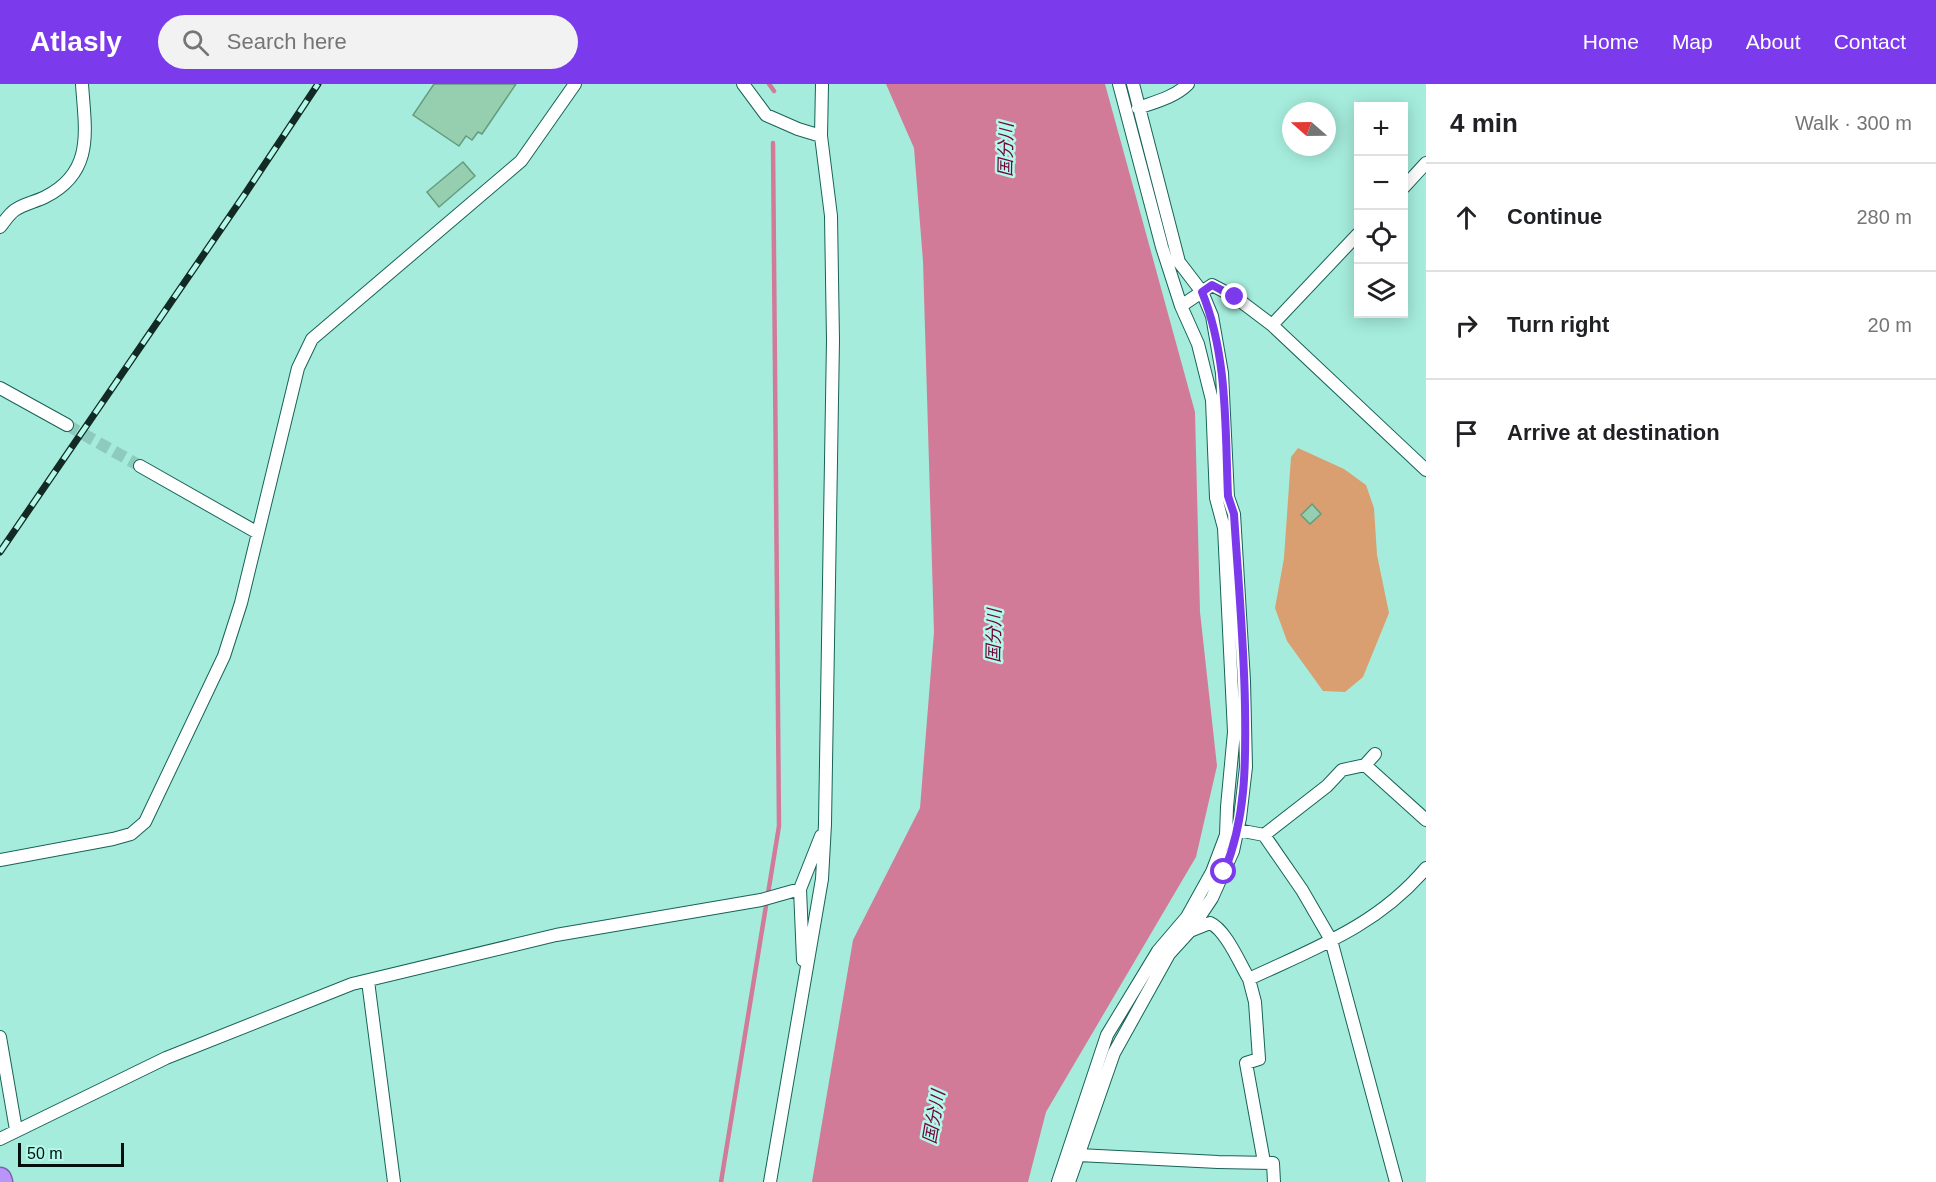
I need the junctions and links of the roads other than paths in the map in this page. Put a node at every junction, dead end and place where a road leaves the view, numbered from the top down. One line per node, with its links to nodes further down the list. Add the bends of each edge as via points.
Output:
1 (82, 84): 12 (street, via 85,144 76,169 65,184 14,210)
2 (575, 84): 21 (street, via 521,161 312,339 298,368)
3 (743, 84): 9 (street, via 766,115)
4 (822, 84): 9 (street)
5 (1119, 84): 15 (street)
6 (1133, 84): 8 (street)
7 (1188, 84): 8 (street, via 1160,101)
8 (1138, 108): 14 (street, via 1179,262)
9 (821, 136): 25 (street, via 831,216 833,340)
10 (1426, 163): 11 (street)
11 (1408, 183)
12 (0, 227)
13 (1354, 239): 16 (street)
14 (1202, 292): 15 (street); 16 (street, via 1212,285 1235,297); 26 (street, via 1212,316 1222,373 1228,496 1234,514 1246,767)
15 (1181, 306): 41 (street, via 1198,344 1212,400 1216,498 1224,528 1234,732 1226,835 1212,872 1187,917 1158,951 1107,1035)
16 (1272, 326): 20 (street)
17 (0, 388): 18 (street)
18 (67, 425)
19 (140, 466): 21 (street)
20 (1426, 470)
21 (258, 533): 28 (street, via 224,656 145,822 131,834 112,839)
22 (1375, 754): 23 (street)
23 (1365, 765): 24 (street); 27 (street, via 1342,770 1296,813)
24 (1426, 820)
25 (825, 824): 30 (street); 35 (street, via 822,879)
26 (1238, 830): 27 (street); 31 (street, via 1216,890)
27 (1264, 836): 32 (street)
28 (0, 860)
29 (1426, 868): 32 (street, via 1392,904 1354,930)
30 (800, 889): 34 (street, via 761,900 556,935); 35 (street)
31 (1190, 931): 33 (street, via 1210,923 1216,926); 39 (street, via 1169,954 1118,1045)
32 (1331, 940): 33 (street); 45 (street)
33 (1249, 979): 40 (street, via 1255,1002 1259,1059 1246,1063)
34 (368, 981): 37 (street, via 166,1058); 42 (street)
35 (804, 984): 43 (street)
36 (0, 1037): 37 (street)
37 (16, 1130): 38 (street)
38 (0, 1139)
39 (1078, 1155): 40 (street); 41 (street)
40 (1264, 1162): 44 (street, via 1273,1163)
41 (1064, 1179)
42 (394, 1182)
43 (771, 1182)
44 (1274, 1182)
45 (1396, 1182)

